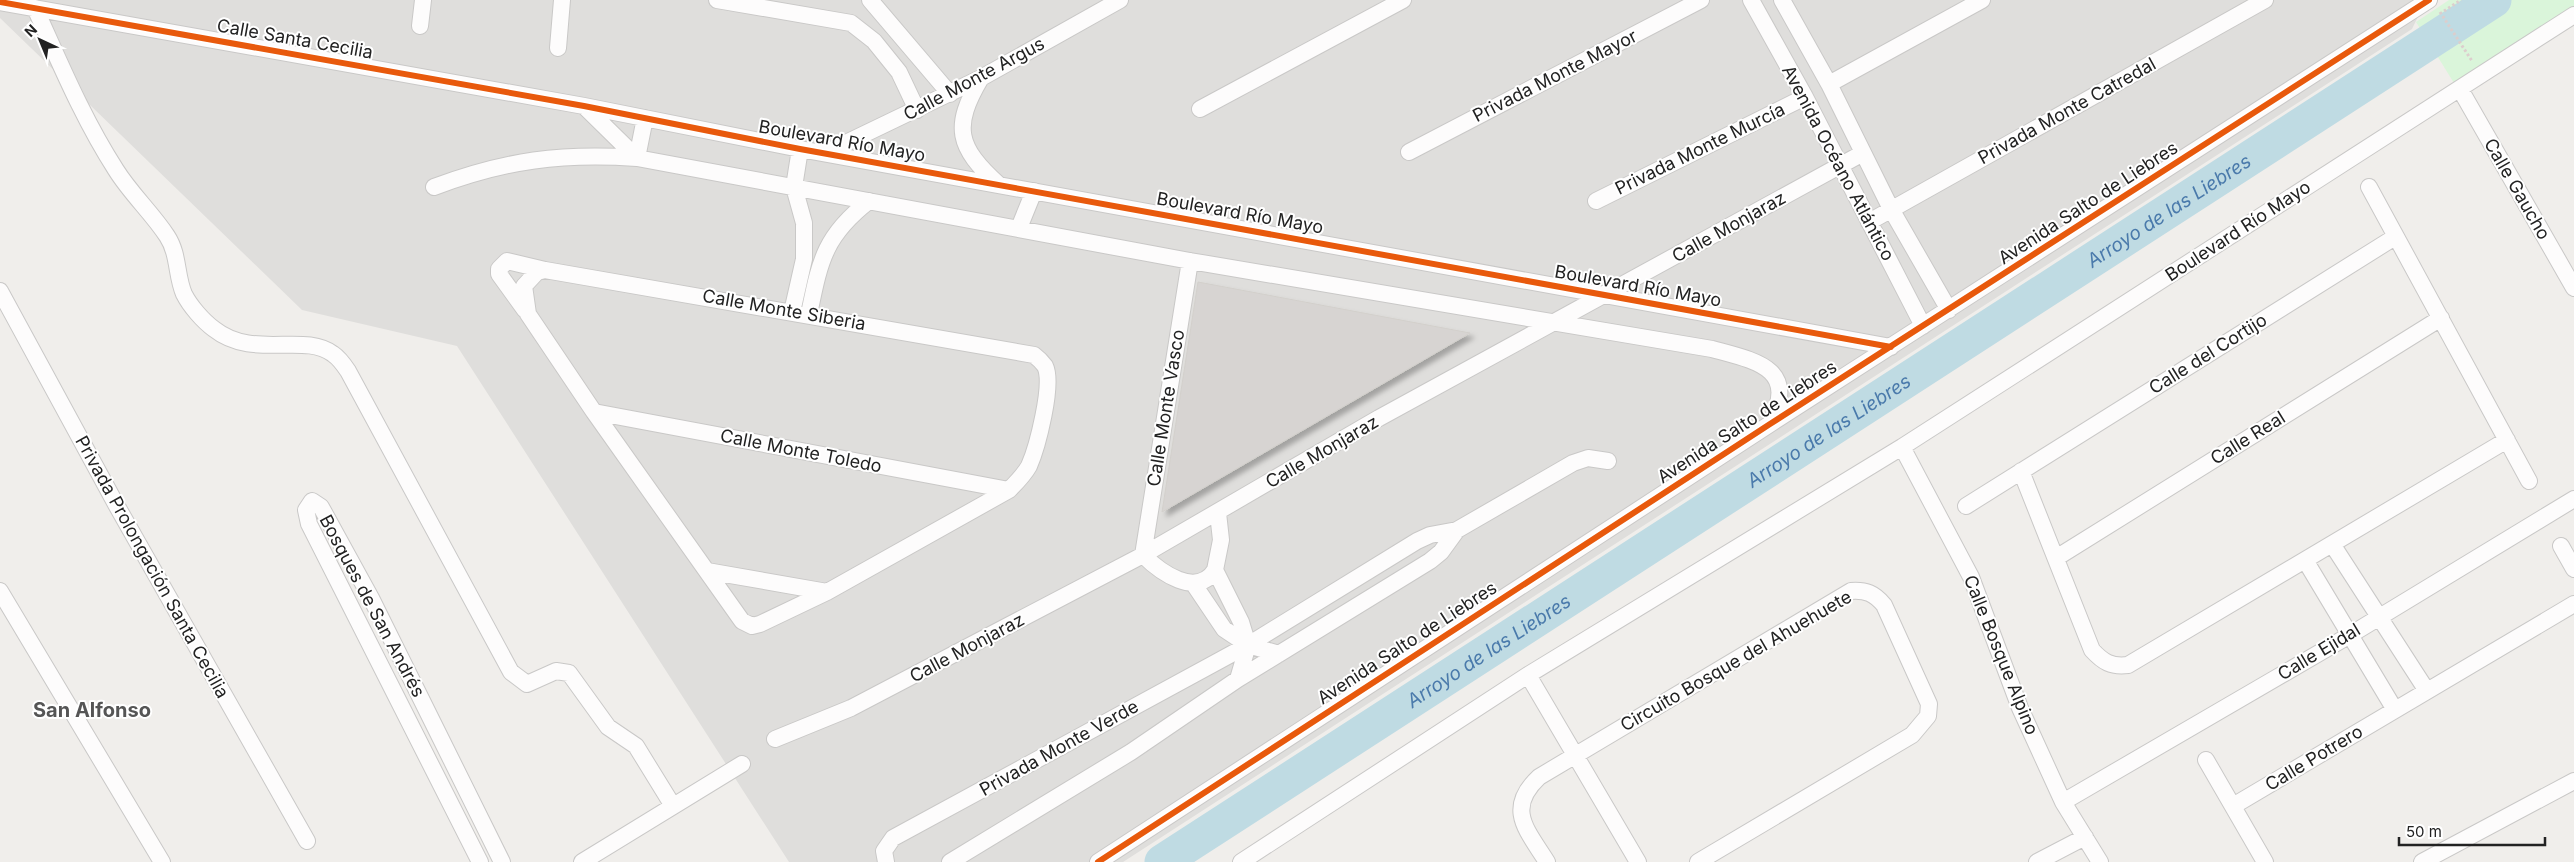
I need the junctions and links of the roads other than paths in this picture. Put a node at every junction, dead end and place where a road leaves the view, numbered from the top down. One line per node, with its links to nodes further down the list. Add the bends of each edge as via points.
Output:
1 (423, 0): 18 (street)
2 (562, 0): 20 (street)
3 (717, 0): 19 (street, via 851,22)
4 (870, 0): 17 (street)
5 (1120, 0): 21 (street, Calle Monte Argus)
6 (1403, 0): 27 (street)
7 (1702, 0): 31 (street, Privada Monte Mayor)
8 (1751, 0): 25 (street, Avenida Océano Atlántico)
9 (1782, 0): 22 (street, Avenida Océano Atlántico)
10 (1982, 0): 22 (street)
11 (2265, 0): 43 (street, Privada Monte Catredal)
12 (2429, 0): 14 (street)
13 (0, 2): 15 (street, Calle Santa Cecilia)
14 (2412, 5): 52 (street, Avenida Salto de Liebres)
15 (34, 8): 26 (street, Calle Santa Cecilia); 100 (street, via 88,124 117,172 168,238 179,266 184,294 195,309 213,328 232,341 254,345 309,345 332,353 348,371 511,672 527,684 556,671 569,673 608,727 636,746)
16 (2574, 15): 23 (street, Boulevard Río Mayo)
17 (890, 24): 19 (street); 24 (street)
18 (420, 26)
19 (874, 41): 28 (street, via 899,72)
20 (558, 48)
21 (982, 78): 24 (street, Calle Monte Argus); 36 (street, via 963,113 962,132 969,152 980,168)
22 (1829, 84): 33 (street, Avenida Océano Atlántico)
23 (2460, 89): 49 (street, Calle Gaucho); 63 (street, Boulevard Río Mayo)
24 (950, 94): 28 (street, Calle Monte Argus)
25 (1805, 98): 35 (street, Avenida Océano Atlántico); 42 (street, Privada Monte Murcía)
26 (584, 106): 29 (street, Boulevard Río Mayo); 34 (street)
27 (1200, 109)
28 (918, 110): 32 (street, Calle Monte Argus)
29 (645, 118): 30 (street, Boulevard Río Mayo); 34 (street)
30 (800, 149): 32 (street, Boulevard Río Mayo); 38 (street)
31 (1410, 152)
32 (825, 153): 36 (street, Boulevard Río Mayo)
33 (1863, 153): 35 (street, Calle Monjaraz); 43 (street, Avenida Océano Atlántico)
34 (637, 158): 37 (street, via 596,155 521,161 473,172); 38 (street)
35 (1840, 166): 44 (street, Avenida Océano Atlántico); 51 (street, Calle Monjaraz)
36 (999, 185): 40 (street, Boulevard Río Mayo)
37 (434, 187)
38 (794, 187): 41 (street); 53 (street, via 804,222 805,241)
39 (2369, 187): 46 (street)
40 (1034, 191): 45 (street); 51 (street, Boulevard Río Mayo)
41 (869, 201): 45 (street); 55 (street, via 854,212 829,242 820,260)
42 (1596, 201)
43 (1892, 209): 44 (street, Privada Monte Catredal); 52 (street, Avenida Océano Atlántico)
44 (1870, 222): 58 (street, Avenida Océano Atlántico)
45 (1019, 228): 47 (street)
46 (2395, 237): 56 (street); 65 (street, Calle del Cortijo)
47 (1190, 261): 57 (street); 74 (street, Calle Monte Vasco)
48 (545, 270): 53 (street, Calle Monte Siberia); 54 (street, Calle Monte Siberia, via 537,272 524,286); 54 (street, via 507,261 499,269 499,274)
49 (2574, 288)
50 (0, 291): 103 (street, Privada Prolongación Santa Cecilia, via 118,508)
51 (1606, 295): 57 (street, Calle Monjaraz); 59 (street, Boulevard Río Mayo)
52 (1949, 310): 58 (street, Avenida Salto de Liebres)
53 (792, 312): 55 (street, Calle Monte Siberia)
54 (528, 314): 60 (street, Calle Monte Siberia)
55 (809, 314): 67 (street, Calle Monte Siberia, via 1034,355 1045,367 1047,394 1034,453 1024,474)
56 (2441, 318): 62 (street); 75 (street, Calle Real)
57 (1551, 323): 61 (street, via 1712,349 1759,363 1778,382 1781,394); 70 (street, Calle Monjaraz, via 1379,418)
58 (1923, 326): 59 (street, Avenida Salto de Liebres)
59 (1890, 347): 61 (street, Avenida Salto de Liebres)
60 (594, 412): 67 (street, Calle Monte Toledo); 79 (street, Calle Monte Siberia)
61 (1770, 424): 110 (street, Avenida Salto de Liebres)
62 (2507, 440): 66 (street); 72 (street)
63 (1902, 447): 90 (street); 99 (street, Calle Bosque Alpino, via 1971,577 2020,708)
64 (1608, 461): 71 (street, Privada Monte Verde, via 1588,458 1572,463)
65 (2021, 472): 69 (street, Calle del Cortijo); 75 (street)
66 (2529, 481)
67 (1009, 490): 84 (street, Calle Monte Siberia)
68 (2574, 499): 86 (street, Calle Ejidal)
69 (1966, 506)
70 (1218, 513): 74 (street, Calle Monjaraz); 78 (street, via 1221,540)
71 (1457, 530): 88 (street, Privada Monte Verde, via 1417,541); 89 (street, Privada Monte Verde, via 1430,561)
72 (2332, 544): 76 (street); 86 (street)
73 (2561, 546): 77 (street)
74 (1143, 555): 81 (street, via 1170,576); 94 (street, Calle Monjaraz, via 851,708)
75 (2056, 558): 76 (street, via 2092,650 2104,663 2117,666 2128,665)
76 (2305, 560): 87 (street)
77 (2574, 569)
78 (1215, 570): 81 (street, via 1206,580); 88 (street, via 1241,622)
79 (707, 571): 84 (street); 84 (street, Calle Monte Siberia, via 742,621 752,626)
80 (358, 575): 82 (street); 82 (street, Bosques de San Andrés, via 321,507 312,501 306,514); 106 (street, Bosques de San Andrés)
81 (1193, 583): 88 (street, via 1224,629)
82 (339, 584): 105 (street, Bosques de San Andrés)
83 (0, 591): 104 (street)
84 (827, 592)
85 (2574, 604): 92 (street, Calle Potrero)
86 (2379, 616): 87 (street, Calle Ejidal); 92 (street)
87 (2350, 635): 93 (street); 99 (street, Calle Ejidal)
88 (1248, 645): 89 (street); 91 (street); 108 (street, Privada Monte Verde, via 893,838 884,851)
89 (1279, 654): 91 (street, Privada Monte Verde)
90 (1528, 675): 95 (street); 111 (street)
91 (1238, 679): 109 (street, Privada Monte Verde, via 1131,752)
92 (2427, 691): 93 (street, Calle Potrero)
93 (2395, 710): 101 (street, Calle Potrero)
94 (775, 739)
95 (1575, 756): 112 (street, Circuito Bosque del Ahuehuete, via 1539,777 1522,799 1520,811 1524,824); 113 (street); 114 (street, Circuito Bosque del Ahuehuete, via 1851,591 1875,594 1884,605 1929,704 1928,716 1912,735)
96 (2206, 760): 101 (street)
97 (742, 764): 100 (street)
98 (2574, 781): 118 (street)
99 (2063, 802): 102 (street, Calle Bosque Alpino)
100 (673, 806): 107 (street)
101 (2233, 806): 117 (street)
102 (2085, 837): 115 (street); 116 (street, Calle Bosque Alpino)
103 (307, 841)
104 (162, 862)
105 (480, 862)
106 (502, 862)
107 (582, 862)
108 (886, 862)
109 (950, 862)
110 (1098, 862)
111 (1241, 862)
112 (1547, 862)
113 (1638, 862)
114 (1698, 862)
115 (2037, 862)
116 (2100, 862)
117 (2266, 862)
118 (2422, 862)

